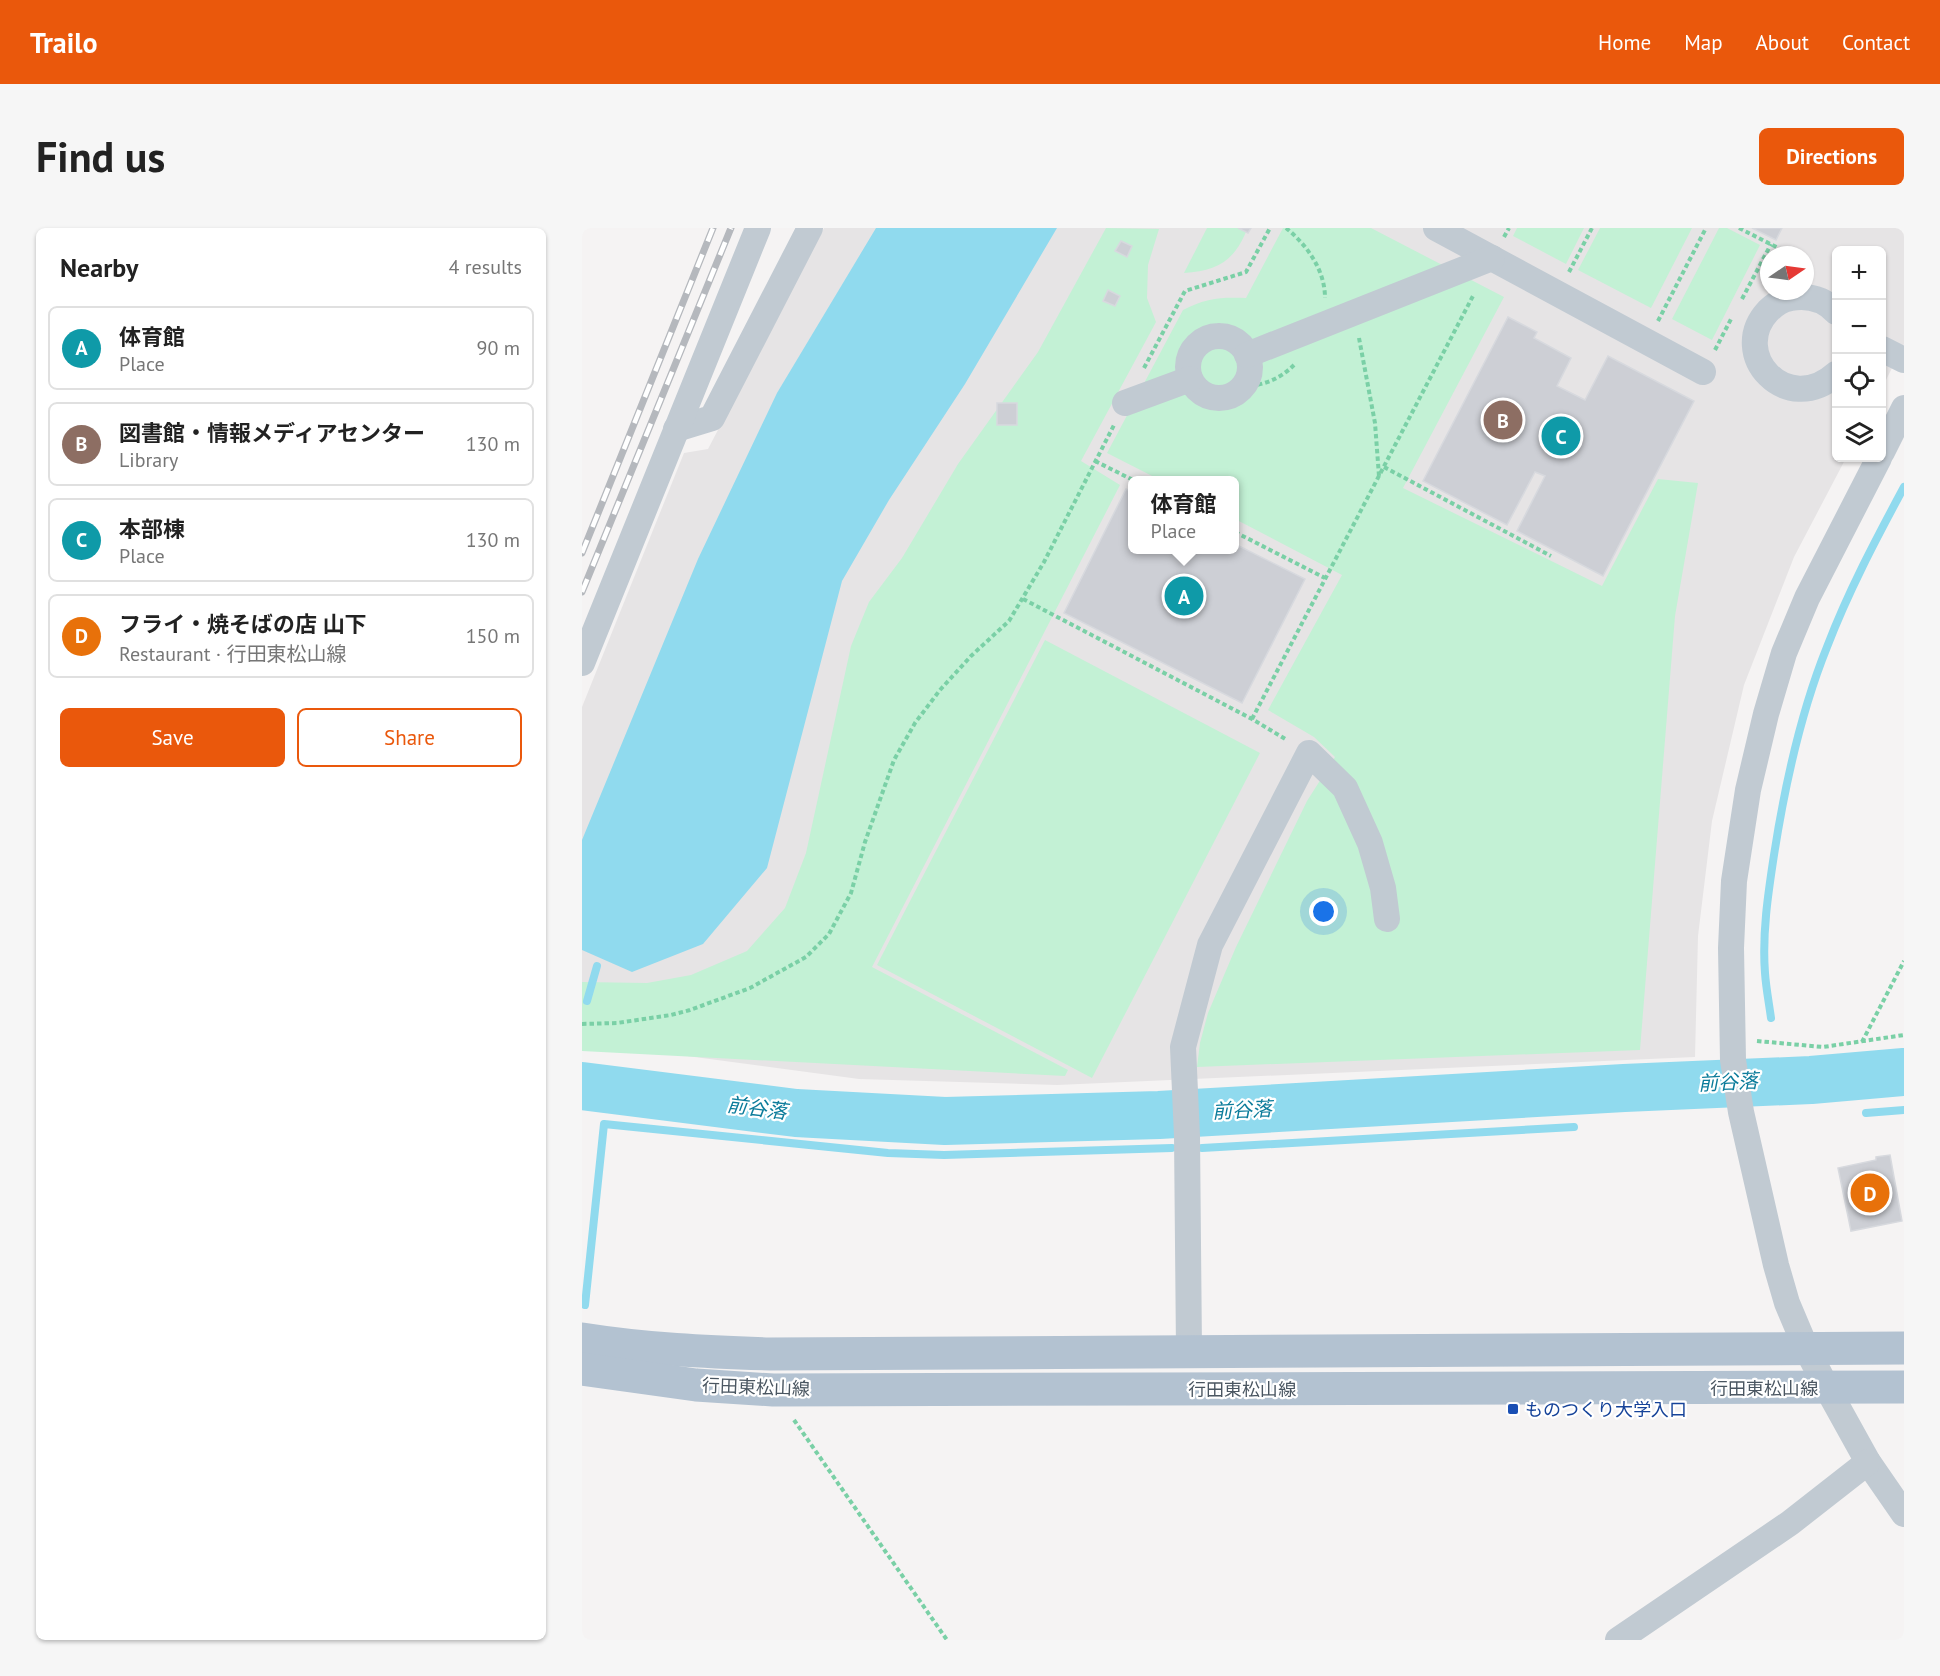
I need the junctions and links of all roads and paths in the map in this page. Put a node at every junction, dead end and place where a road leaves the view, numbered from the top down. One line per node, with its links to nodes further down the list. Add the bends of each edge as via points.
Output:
1 (758, 228): 23 (street)
2 (810, 228): 23 (street, via 712,418)
3 (1270, 228): 21 (path, via 1246,272 1185,291)
4 (1436, 228): 10 (street)
5 (1509, 228): 10 (path)
6 (1592, 228): 11 (path)
7 (1706, 228): 14 (path)
8 (1739, 228): 9 (path)
9 (1774, 246)
10 (1492, 258): 11 (street); 13 (street); 27 (path)
11 (1558, 294): 14 (street)
12 (1832, 308): 20 (street, via 1816,298 1786,299 1763,317 1755,346 1767,374 1779,384 1809,389)
13 (1350, 315): 16 (street); 28 (path, via 1371,395)
14 (1647, 342): 18 (street)
15 (1886, 351): 17 (street)
16 (1248, 355): 19 (street, via 1247,381 1234,395 1213,398); 19 (street, via 1230,338 1210,338 1200,343 1189,359)
17 (1904, 360)
18 (1703, 372)
19 (1190, 380): 21 (street)
20 (1832, 383)
21 (1125, 403): 25 (path)
22 (1894, 415): 24 (street)
23 (676, 429): 34 (street)
24 (1886, 438)
25 (1095, 461): 29 (path); 33 (path)
26 (1877, 462): 42 (street, via 1807,598 1784,654 1766,714 1748,790 1734,881)
27 (1384, 467): 28 (path); 31 (path)
28 (1379, 477): 32 (path)
29 (1128, 478)
30 (1239, 534): 32 (path)
31 (1551, 556)
32 (1325, 579): 35 (path)
33 (1023, 599): 35 (path); 39 (path, via 1009,621 971,656 915,723 894,760 851,893 830,934 806,957 750,988 690,1010 617,1023)
34 (582, 663)
35 (1252, 719): 36 (path)
36 (1309, 753): 37 (street, via 1345,788 1370,843); 46 (street, via 1210,945 1183,1047)
37 (1387, 919)
38 (1904, 961): 41 (path)
39 (582, 1024)
40 (1904, 1035): 41 (path)
41 (1862, 1042): 42 (path)
42 (1733, 1049): 44 (street, via 1741,1112 1776,1265)
43 (582, 1339): 46 (main road, 行田東松山線, via 698,1352 770,1354)
44 (1806, 1348): 45 (main road, 行田東松山線); 46 (main road, 行田東松山線); 48 (street)
45 (1904, 1348)
46 (1190, 1351)
47 (582, 1369): 50 (main road, 行田東松山線)
48 (1827, 1388): 49 (main road, 行田東松山線); 50 (main road, 行田東松山線); 51 (street)
49 (1904, 1388)
50 (773, 1390): 53 (path)
51 (1869, 1462): 52 (street); 54 (street, via 1790,1523)
52 (1904, 1514)
53 (947, 1640)
54 (1618, 1640)

